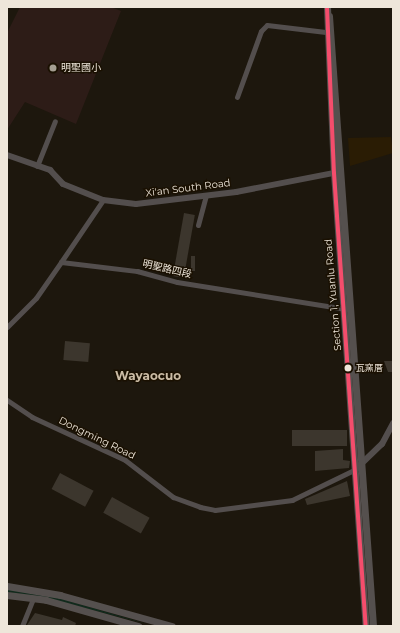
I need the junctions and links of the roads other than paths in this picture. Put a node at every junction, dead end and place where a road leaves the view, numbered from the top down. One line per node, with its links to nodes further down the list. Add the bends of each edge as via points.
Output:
1 (327, 8): 2 (main road, Section 1, Yuanlu Road); 12 (main road, Section 1, Yuanlu Road, via 332,27)
2 (326, 32): 3 (street, via 267,25 261,31); 7 (main road, Section 1, Yuanlu Road)
3 (238, 97)
4 (55, 121): 6 (street)
5 (7, 155): 6 (street, Xi'an South Road)
6 (37, 166): 9 (street, Xi'an South Road, via 50,170 63,184)
7 (334, 173): 8 (street, Xi'an South Road); 12 (main road, Section 1, Yuanlu Road)
8 (206, 195): 9 (street, Xi'an South Road, via 152,204); 10 (street)
9 (102, 200): 11 (street)
10 (198, 225)
11 (61, 262): 12 (street, 明聖路四段, via 137,271 177,282); 13 (street, via 36,298)
12 (348, 309): 16 (main road, Section 1, Yuanlu Road); 17 (main road, Section 1, Yuanlu Road)
13 (7, 328)
14 (7, 400): 17 (street, Dongming Road, via 32,417 126,460 173,497 215,510 292,500)
15 (393, 423): 16 (street, via 382,444)
16 (363, 462): 17 (street); 26 (main road, Section 1, Yuanlu Road)
17 (357, 469): 25 (main road, Section 1, Yuanlu Road)
18 (7, 586): 21 (main road, via 60,595)
19 (7, 595): 20 (main road)
20 (33, 598): 22 (street); 23 (main road)
21 (162, 625): 24 (main road)
22 (22, 626)
23 (138, 626)
24 (172, 626)
25 (366, 626)
26 (373, 626)

